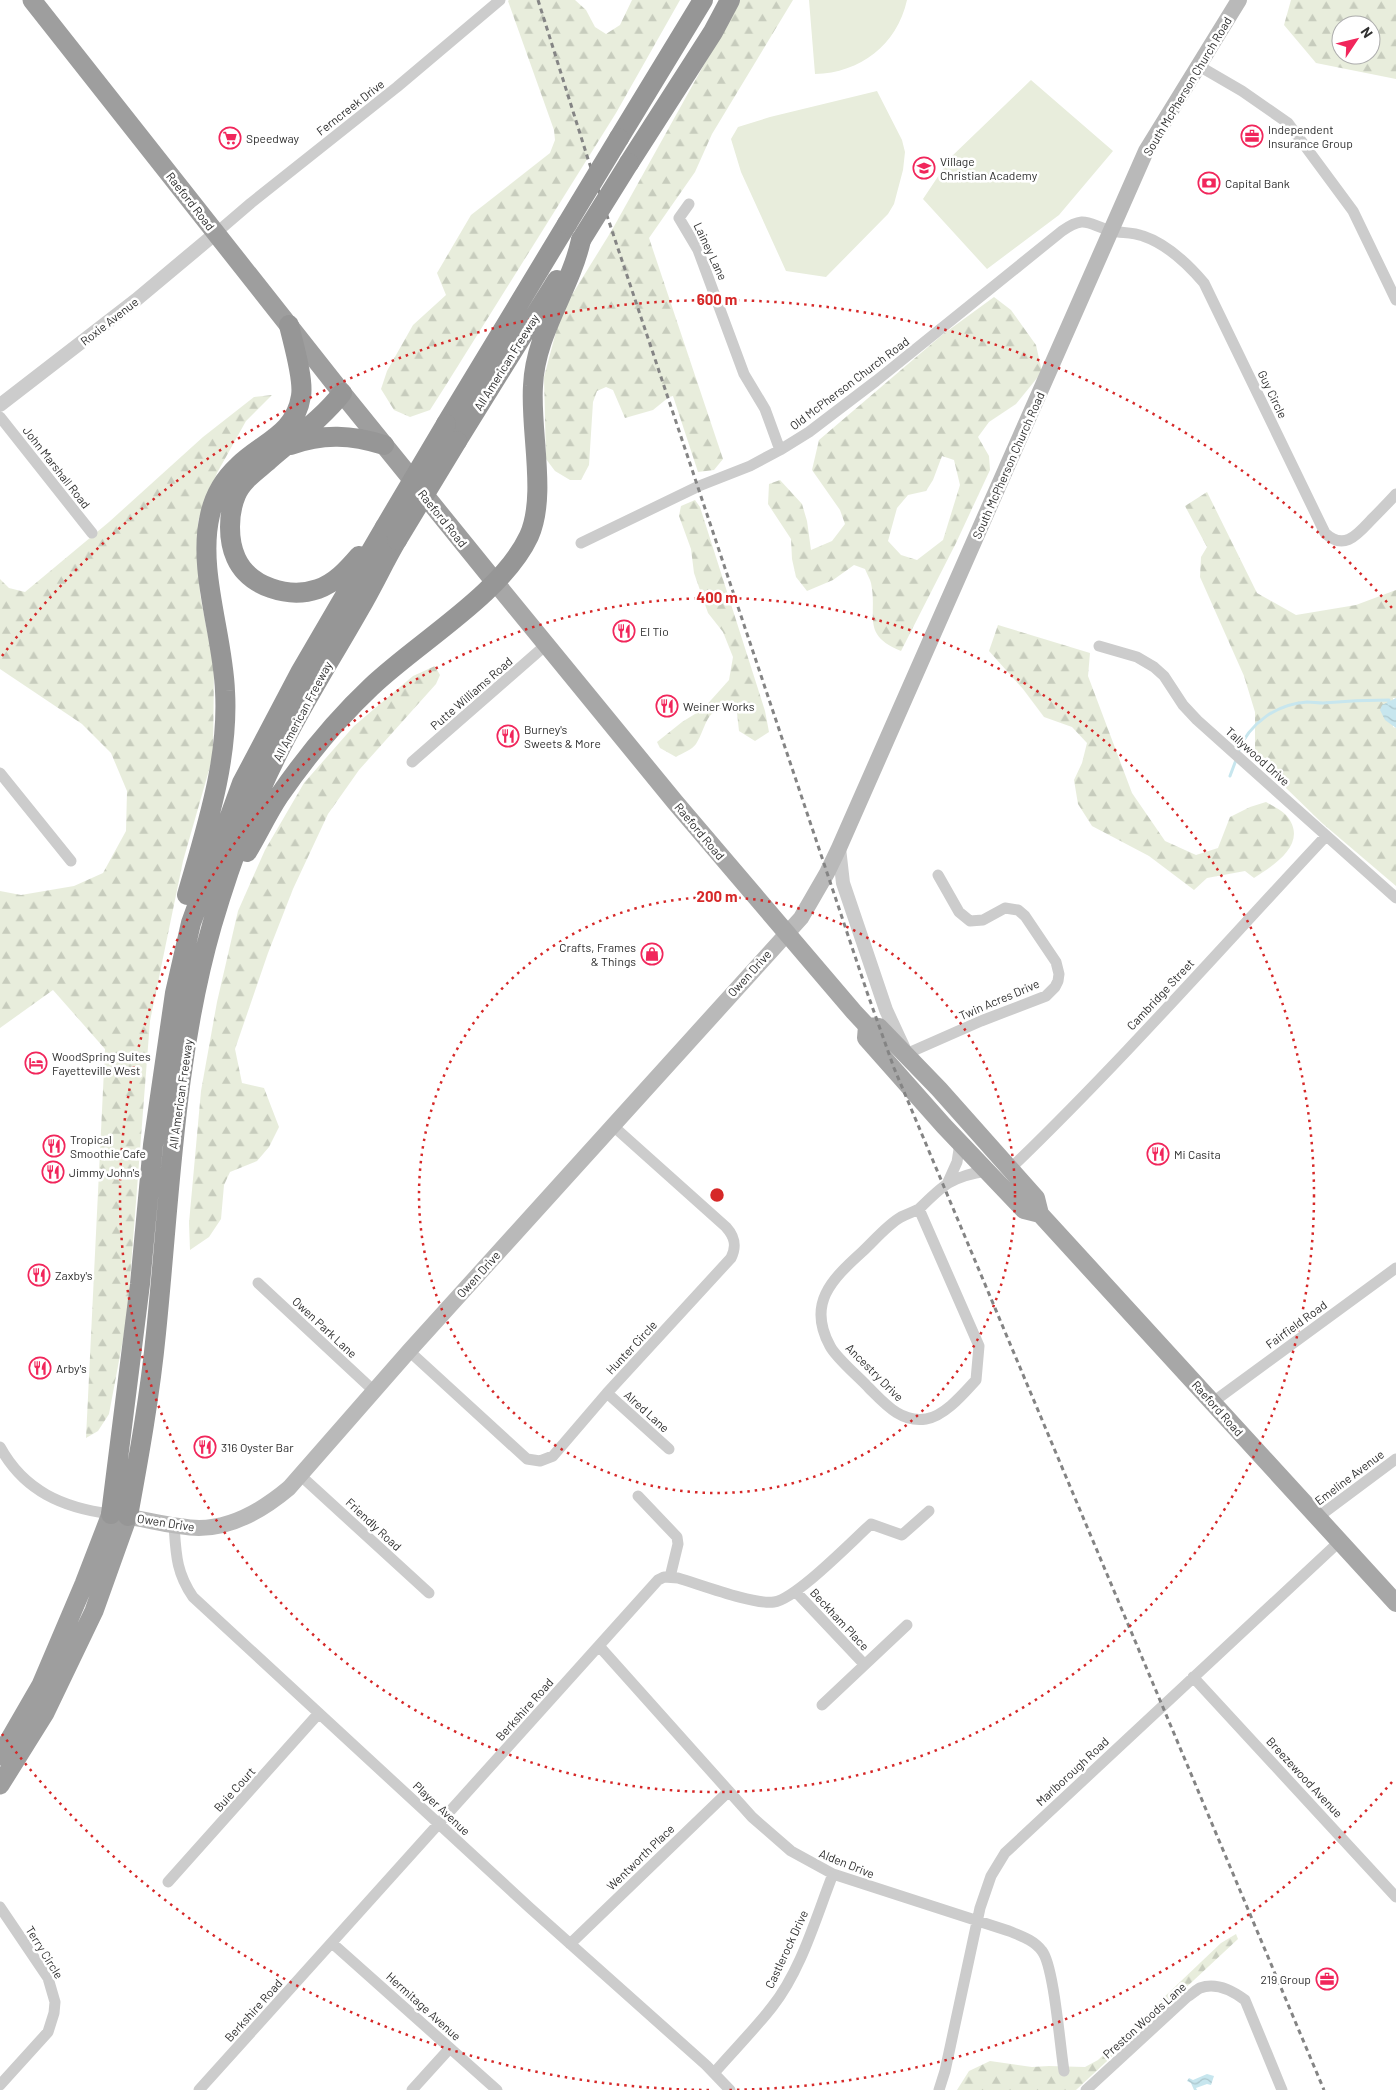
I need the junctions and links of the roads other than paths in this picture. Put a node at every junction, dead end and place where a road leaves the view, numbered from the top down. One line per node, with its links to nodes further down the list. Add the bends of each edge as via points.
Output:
1 (32, 0): 9 (highway, Raeford Road)
2 (500, 0): 9 (street, Ferncreek Drive)
3 (703, 0): 21 (highway, All American Freeway, bridge, via 446,424)
4 (730, 0): 10 (highway, All American Freeway, bridge)
5 (1239, 0): 6 (main road, South McPherson Church Road)
6 (1199, 66): 8 (main road, South McPherson Church Road, via 1146,151); 11 (street, via 1288,123 1353,211)
7 (689, 204): 18 (street, Lainey Lane, via 679,218 698,250 744,374 765,409)
8 (1111, 230): 18 (street, Old McPherson Church Road, via 1085,222 1072,224 876,382); 19 (street, Guy Circle, via 1142,235 1164,247 1187,263 1204,282 1325,534 1336,541 1350,540); 29 (main road, South McPherson Church Road)
9 (216, 234): 12 (highway, Raeford Road); 14 (street, Roxie Avenue)
10 (577, 250): 21 (highway, All American Freeway, bridge, via 457,441); 23 (highway, via 535,363 532,387 537,501 534,518 518,555)
11 (1396, 300)
12 (289, 325): 13 (highway, Raeford Road); 16 (highway, via 302,382 301,396)
13 (342, 393): 16 (highway, via 323,401); 17 (highway, Raeford Road)
14 (0, 405)
15 (0, 417): 20 (street, John Marshall Road)
16 (286, 438): 17 (highway, via 351,437); 21 (highway, via 236,493 230,512 230,528 236,559 244,570 260,584 274,590 305,592 326,586); 39 (highway, via 238,466 226,480 217,494 207,531 207,560 226,692 223,744 209,817 166,982 154,1060)
17 (384, 445): 23 (highway, Raeford Road)
18 (780, 450): 22 (street, Old McPherson Church Road)
19 (1396, 494)
20 (92, 533)
21 (391, 533): 32 (highway, All American Freeway, via 360,609 281,748 244,832); 39 (highway, All American Freeway, via 301,671 242,783 215,852 191,923 175,992)
22 (581, 542)
23 (495, 582): 24 (main road, Raeford Road); 32 (highway, via 403,658 322,738 278,798)
24 (547, 644): 26 (street, Putte Williams Road); 34 (main road, Raeford Road)
25 (1099, 646): 28 (street, Tallywood Drive, via 1136,657 1154,667 1197,720)
26 (412, 762)
27 (0, 773): 30 (street)
28 (1326, 836): 33 (street, Tallywood Drive); 40 (street, Cambridge Street, via 1158,1018)
29 (838, 848): 34 (main road, South McPherson Church Road, via 801,918); 36 (street, via 846,892 886,1010)
30 (71, 861)
31 (938, 875): 36 (street, Twin Acres Drive, via 959,912 970,921 983,920 1005,908 1018,910 1026,916 1056,962 1059,974 1055,987 1046,996)
32 (222, 895): 57 (highway, All American Freeway, via 194,1002 178,1098 156,1335 141,1445)
33 (1396, 898)
34 (785, 934): 35 (main road, Raeford Road); 37 (main road, Owen Drive)
35 (867, 1026): 36 (main road, Raeford Road, via 879,1027); 38 (main road, Raeford Road, via 866,1038)
36 (906, 1054): 40 (main road, Raeford Road)
37 (612, 1125): 47 (main road, Owen Drive); 49 (street, Hunter Circle, via 726,1227 735,1245 731,1258)
38 (960, 1143): 41 (main road, Raeford Road); 42 (street, Ancestry Drive, via 957,1162)
39 (153, 1145): 57 (highway, All American Freeway)
40 (1011, 1168): 44 (main road, Raeford Road, via 1036,1198)
41 (987, 1171): 42 (street, Ancestry Drive); 44 (main road, Raeford Road, via 1024,1210)
42 (948, 1182): 43 (street, Ancestry Drive)
43 (919, 1209): 43 (street, Ancestry Drive, via 901,1217 839,1273 821,1303 820,1321 830,1347 889,1408 904,1417 918,1420 942,1412 976,1380 979,1346)
44 (1040, 1214): 50 (main road, Raeford Road)
45 (1396, 1268): 50 (street, Fairfield Road)
46 (258, 1283): 48 (street, Owen Park Lane)
47 (409, 1350): 48 (main road, Owen Drive); 49 (street, Hunter Circle, via 527,1459 533,1461 553,1456)
48 (374, 1391): 54 (main road, Owen Drive)
49 (607, 1393): 52 (street, Alred Lane)
50 (1213, 1402): 58 (main road, Raeford Road)
51 (0, 1447): 57 (street, via 25,1479 49,1497 78,1510)
52 (669, 1449)
53 (1396, 1459): 58 (street, Emeline Avenue)
54 (300, 1475): 59 (main road, Owen Drive, via 275,1500 244,1518 200,1528); 63 (street, Friendly Road)
55 (638, 1496): 61 (street, via 678,1537)
56 (929, 1511): 62 (street, via 902,1535 871,1524)
57 (119, 1515): 59 (main road, Owen Drive); 71 (highway, via 84,1584 40,1685); 72 (highway, Owen Drive, via 94,1611 45,1713)
58 (1318, 1517): 60 (main road, Raeford Road)
59 (174, 1525): 70 (street, Player Avenue, via 177,1566 193,1597)
60 (1340, 1541): 64 (main road, Raeford Road); 68 (street, Marlborough Road)
61 (670, 1577): 62 (street, via 761,1602 781,1600); 66 (street, Berkshire Road, via 653,1584)
62 (796, 1592): 67 (street, Beckham Place)
63 (429, 1593)
64 (1396, 1603)
65 (907, 1624): 67 (street)
66 (599, 1646): 73 (street, Alden Drive); 74 (street, Berkshire Road)
67 (864, 1664): 69 (street)
68 (1193, 1677): 77 (street, Breezewood Avenue); 79 (street, Marlborough Road, via 1005,1853 991,1876)
69 (822, 1705)
70 (319, 1713): 74 (street, Player Avenue); 76 (street, Buie Court)
71 (0, 1756)
72 (0, 1785)
73 (729, 1791): 75 (street, Alden Drive, via 791,1851); 81 (street, Wentworth Place)
74 (439, 1824): 80 (street, Berkshire Road); 81 (street, Player Avenue)
75 (832, 1874): 79 (street, Alden Drive); 84 (street, Castlerock Drive, via 809,1937 773,2006)
76 (168, 1882)
77 (1396, 1896)
78 (0, 1907): 85 (street, Terry Circle, via 48,1978 55,2002 52,2024 45,2036)
79 (977, 1922): 83 (street, Alden Drive, via 1028,1939 1043,1952 1050,1972); 90 (street, Marlborough Road)
80 (332, 1943): 82 (street, Hermitage Avenue); 86 (street, Berkshire Road)
81 (570, 1944): 84 (street, Player Avenue)
82 (450, 2048): 87 (street); 88 (street, Hermitage Avenue)
83 (1064, 2072)
84 (714, 2074): 89 (street, Player Avenue)
85 (0, 2085)
86 (200, 2090)
87 (412, 2090)
88 (497, 2090)
89 (730, 2090)
90 (939, 2090)
91 (1086, 2090): 92 (street, Preston Woods Lane, via 1187,1997 1200,1988 1216,1986 1235,1992 1245,2000)
92 (1282, 2090)

